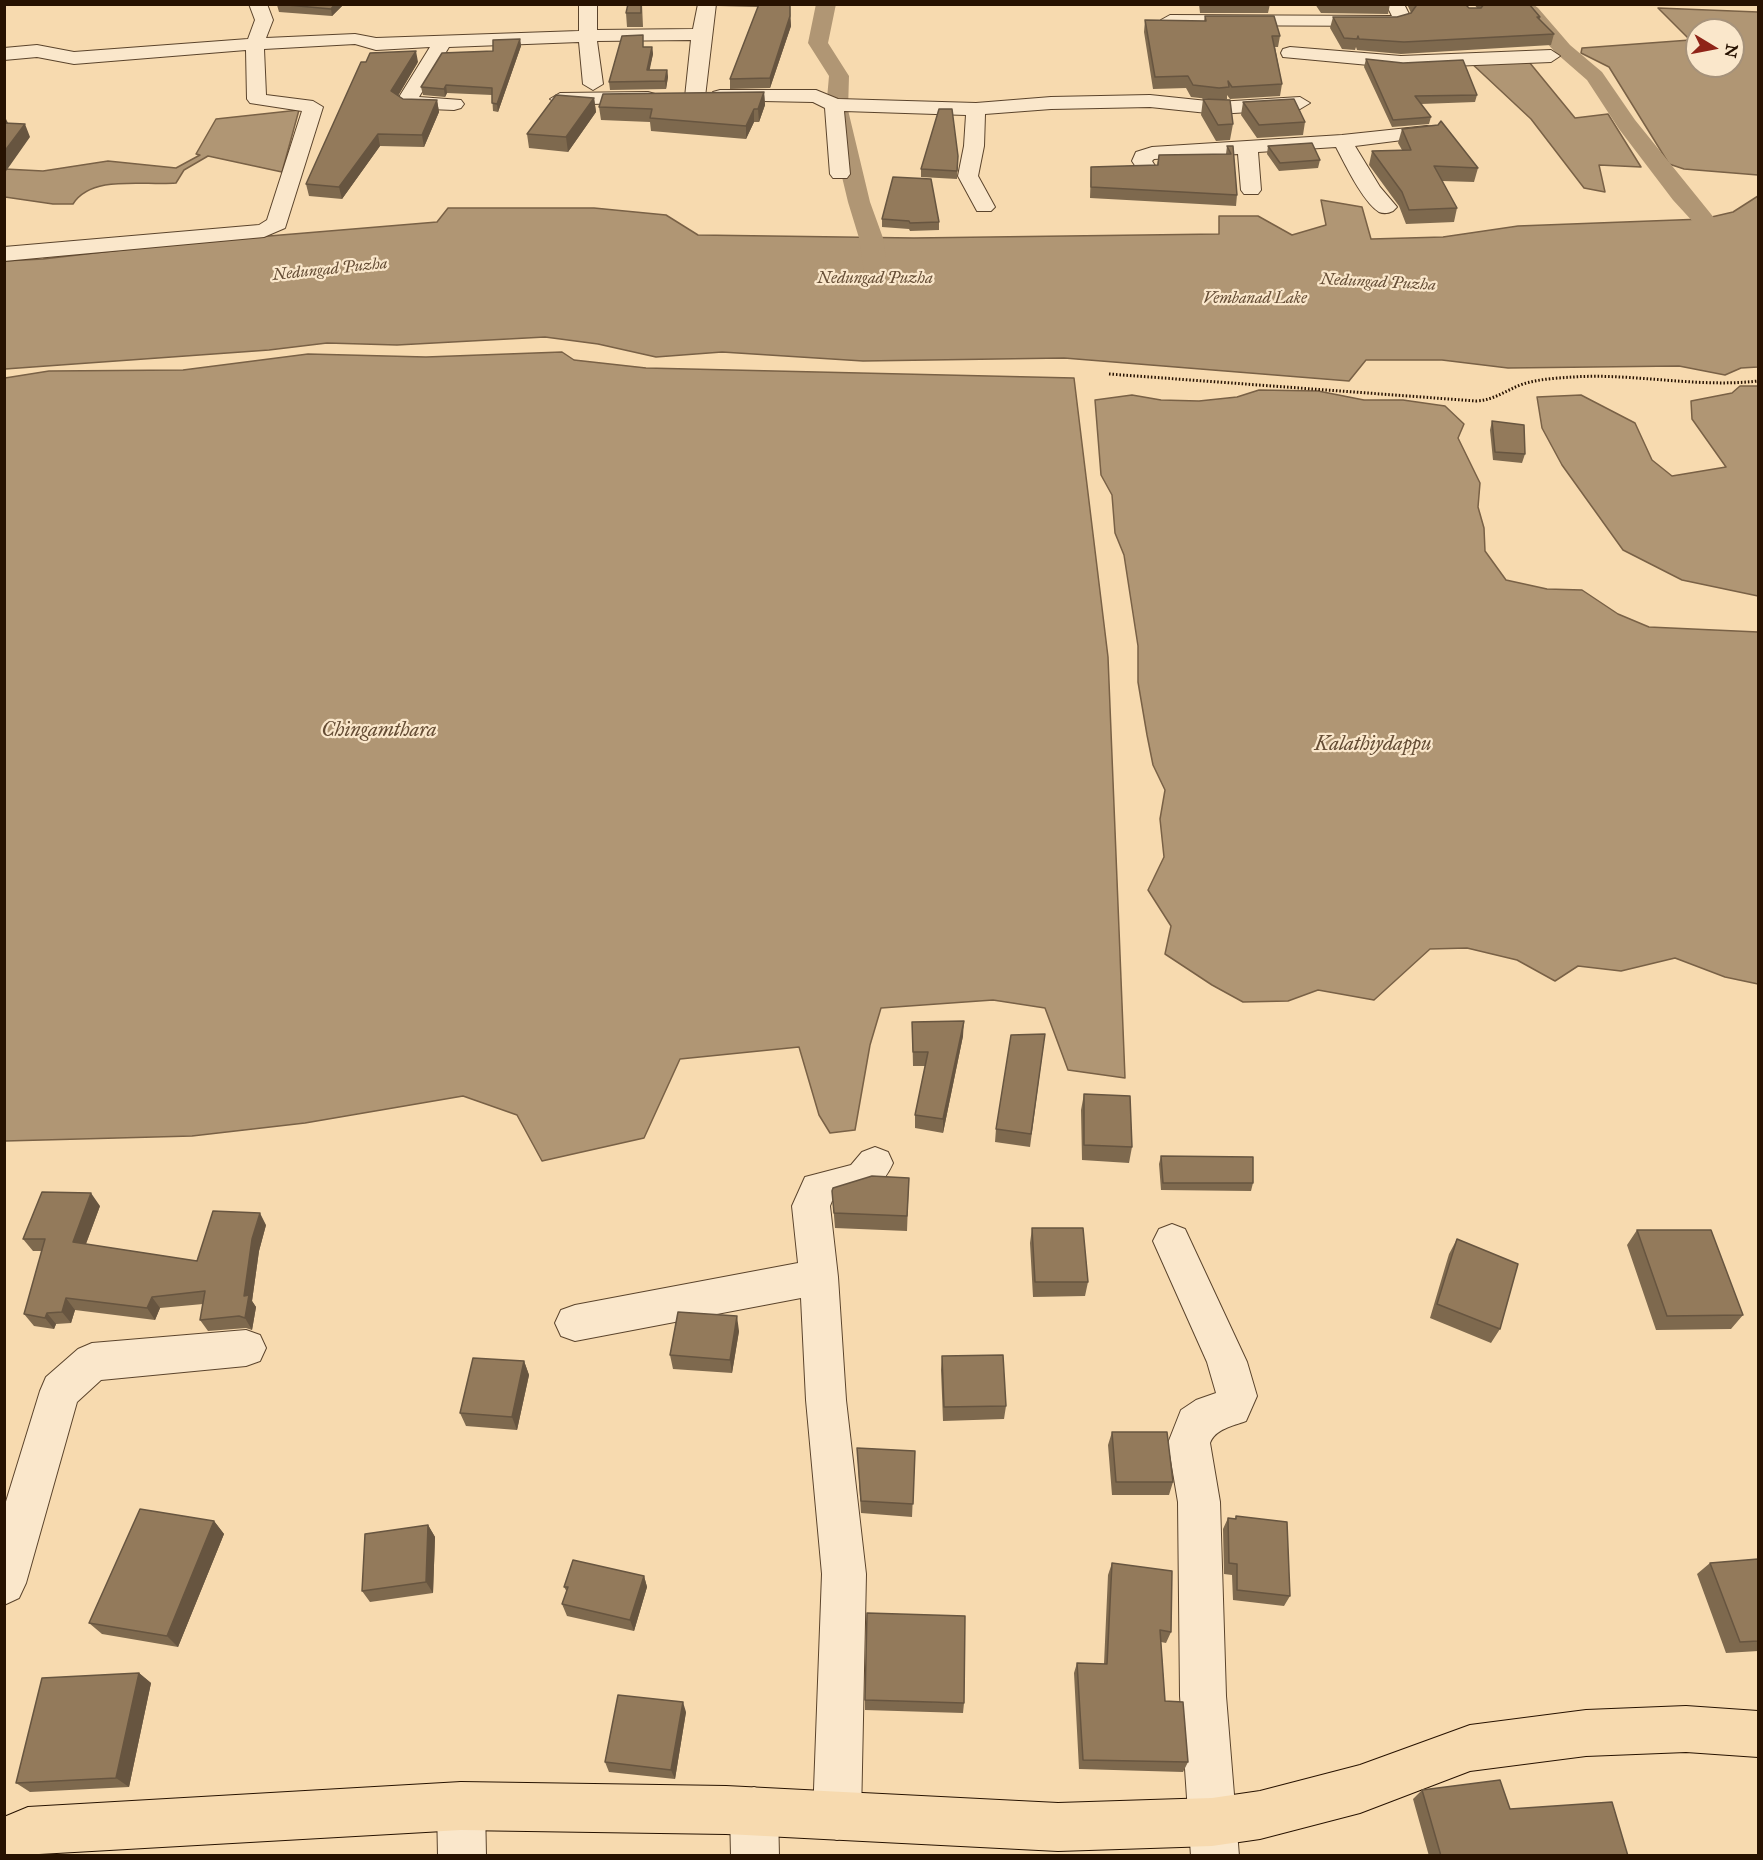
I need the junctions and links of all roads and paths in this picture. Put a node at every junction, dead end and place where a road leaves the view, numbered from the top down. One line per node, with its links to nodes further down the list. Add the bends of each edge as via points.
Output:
1 (258, 4): 11 (street, via 264,20)
2 (588, 4): 9 (street)
3 (707, 4): 8 (street)
4 (1261, 4): 7 (street)
5 (1395, 4): 7 (street, via 1402,18 1395,21)
6 (1170, 20): 7 (street)
7 (1273, 20): 14 (street)
8 (701, 34): 9 (street); 16 (street)
9 (587, 36): 10 (street); 15 (street)
10 (444, 40): 11 (street); 19 (street, via 406,102)
11 (255, 44): 12 (street, via 74,58 37,51); 32 (street, via 257,99 313,107 278,223 264,231)
12 (4, 54)
13 (1551, 56): 14 (street)
14 (1294, 69): 18 (street)
15 (587, 91): 16 (street); 17 (street); 22 (street)
16 (695, 97): 20 (street, via 816,96)
17 (560, 99)
18 (1300, 103): 21 (street, via 1217,108 1150,101 1085,102); 25 (street, via 1307,132)
19 (454, 104)
20 (838, 105): 21 (street); 28 (street)
21 (976, 109): 30 (street, via 968,176)
22 (577, 121)
23 (1427, 132): 24 (street)
24 (1342, 141): 25 (street); 31 (street, via 1371,190)
25 (1316, 142): 26 (street)
26 (1247, 147): 27 (street, via 1152,153 1143,156); 29 (street)
27 (1147, 169)
28 (840, 174)
29 (1251, 190)
30 (984, 207)
31 (1386, 207)
32 (4, 254)
33 (1110, 374): 34 (path, via 1476,401 1495,400 1527,383 1588,376 1696,385)
34 (1758, 381)
35 (875, 1163): 37 (street, via 862,1178 818,1188 812,1206)
36 (1172, 1241): 45 (street, via 1227,1362 1237,1396 1232,1407 1210,1414 1196,1424 1189,1443 1199,1502 1203,1696)
37 (819, 1277): 38 (street); 43 (street, via 826,1400 844,1574)
38 (575, 1323)
39 (246, 1347): 40 (street, via 92,1362 60,1391)
40 (4, 1583)
41 (1758, 1734): 45 (main road, via 1686,1729 1597,1732 1470,1748 1360,1789 1260,1815)
42 (461, 1806): 44 (main road); 46 (main road, via 28,1831); 47 (street)
43 (837, 1816): 44 (main road); 45 (main road)
44 (755, 1833)
45 (1213, 1839)
46 (4, 1843)
47 (462, 1856)

